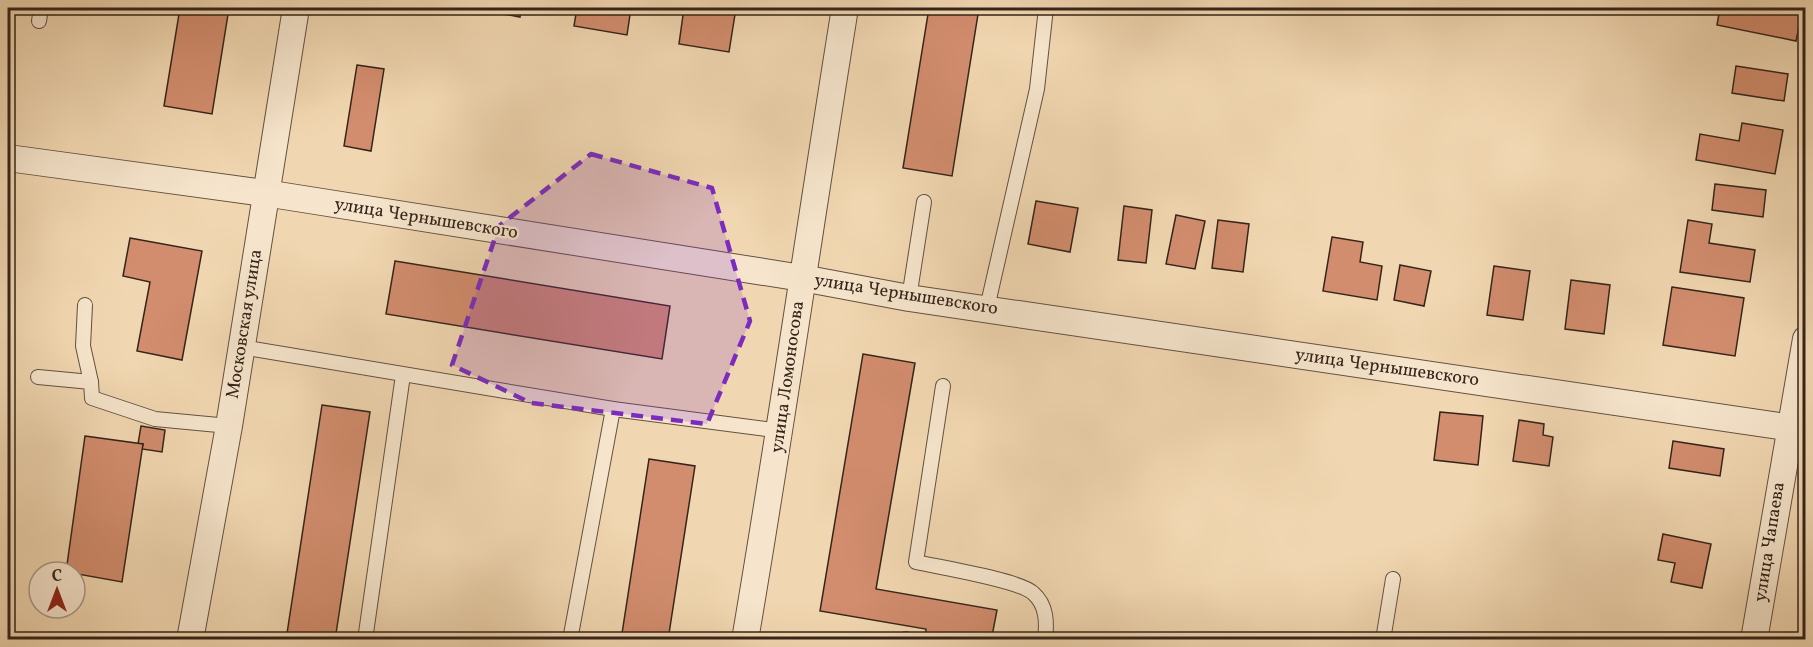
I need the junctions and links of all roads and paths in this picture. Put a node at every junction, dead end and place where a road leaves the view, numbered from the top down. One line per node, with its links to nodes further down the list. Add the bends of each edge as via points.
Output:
1 (296, 8): 5 (street, Московская улица)
2 (845, 8): 7 (street, улица Ломоносова)
3 (1046, 8): 10 (lane, via 1037,89)
4 (8, 158): 5 (street, улица Чернышевского)
5 (265, 193): 7 (street, улица Чернышевского); 12 (street, Московская улица)
6 (924, 202): 8 (lane)
7 (802, 278): 8 (street, улица Чернышевского); 20 (street, улица Ломоносова)
8 (909, 298): 10 (street, улица Чернышевского)
9 (86, 305): 15 (lane, via 83,346)
10 (987, 308): 19 (street, улица Чернышевского)
11 (1806, 339): 19 (street, улица Чапаева)
12 (241, 347): 13 (lane); 18 (street, Московская улица)
13 (403, 375): 17 (lane); 23 (lane)
14 (38, 377): 15 (lane)
15 (91, 382): 18 (lane, via 92,398 122,409 155,418)
16 (943, 386): 26 (lane, via 916,562 1033,592 1048,618)
17 (613, 409): 20 (lane); 24 (lane)
18 (229, 426): 22 (street, Московская улица)
19 (1797, 429): 28 (street, улица Чапаева)
20 (781, 431): 25 (street, улица Ломоносова)
21 (1393, 579): 27 (lane)
22 (190, 639)
23 (365, 639)
24 (570, 639)
25 (745, 639)
26 (1045, 639)
27 (1383, 639)
28 (1754, 639)

